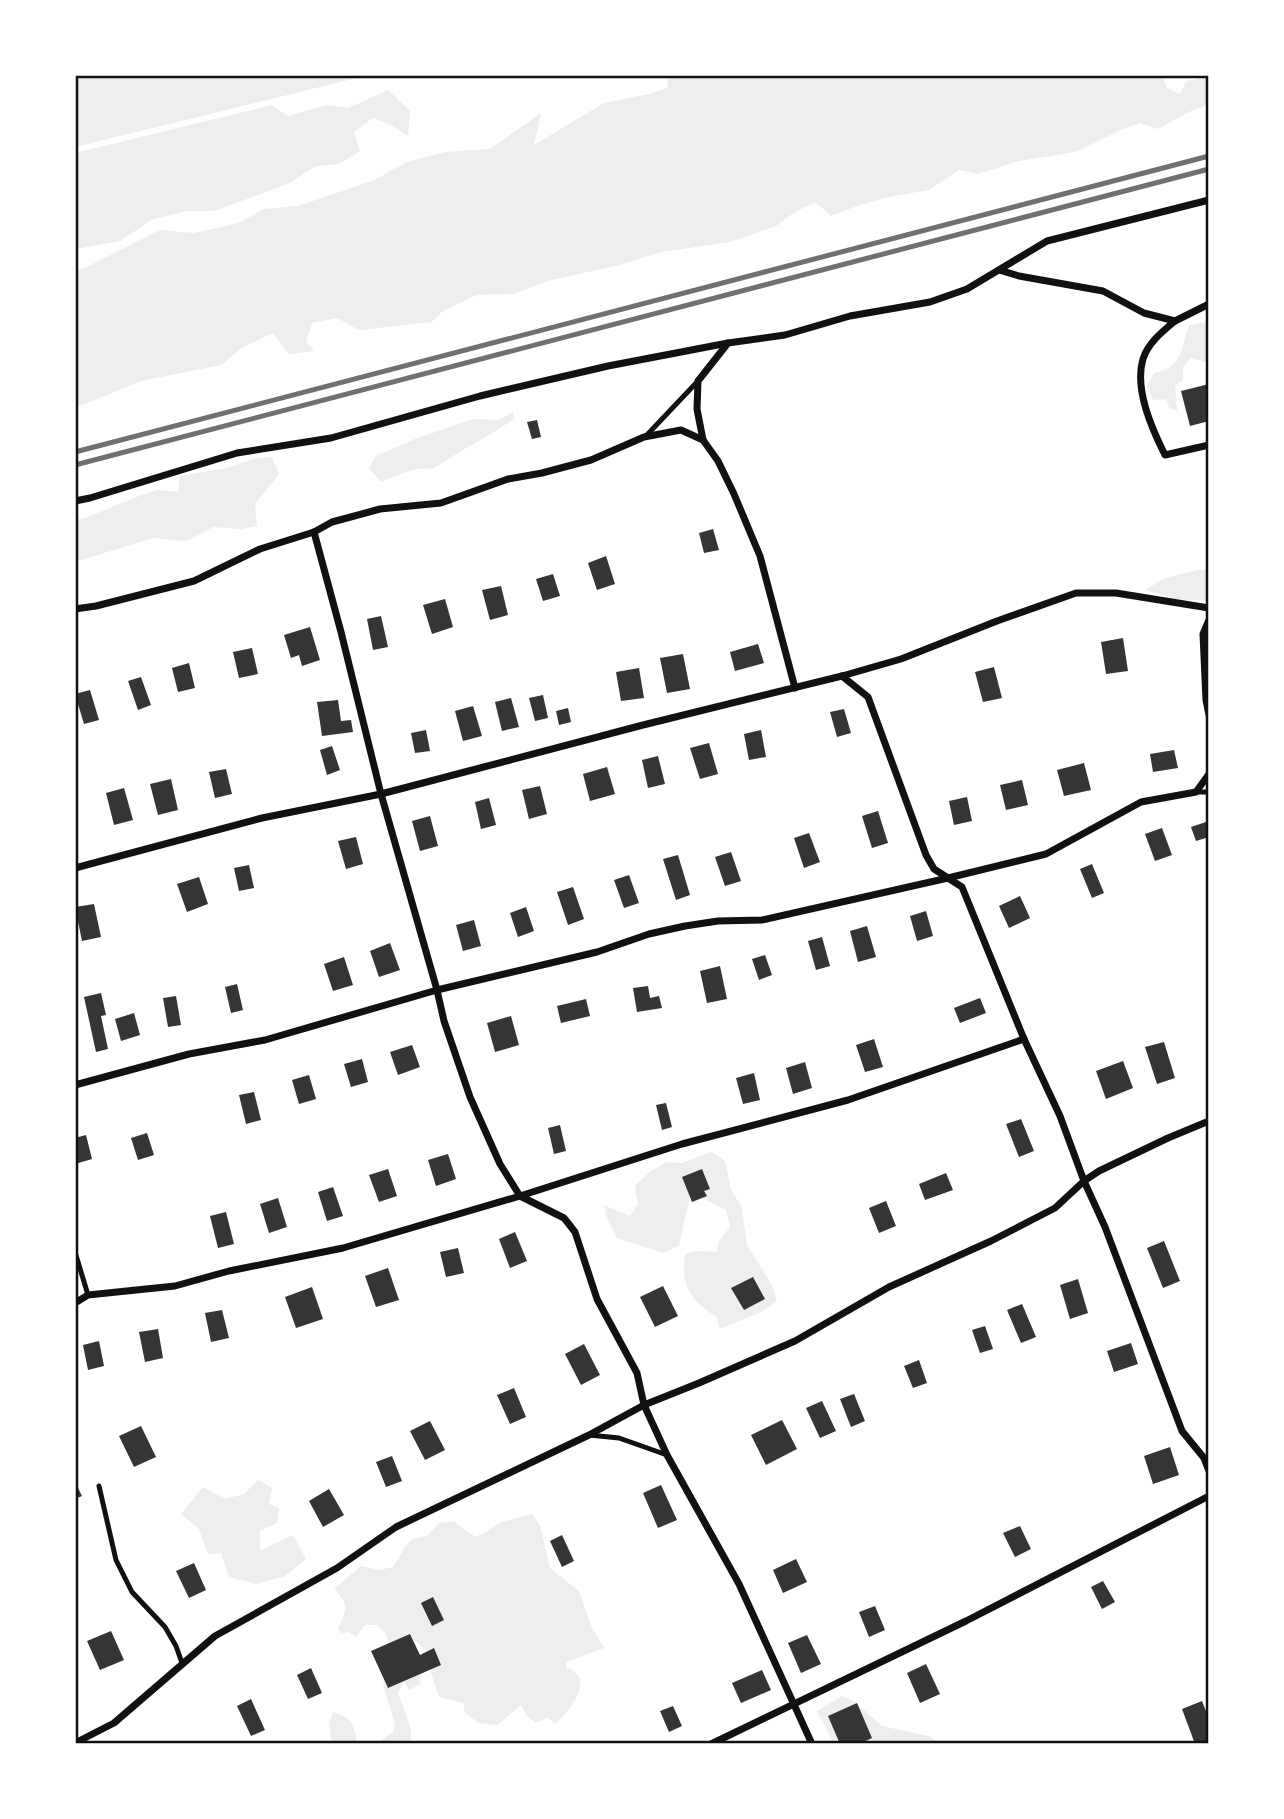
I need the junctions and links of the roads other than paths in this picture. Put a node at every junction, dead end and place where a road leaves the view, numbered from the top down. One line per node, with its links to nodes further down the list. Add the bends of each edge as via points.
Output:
1 (1209, 200): 2 (street, via 1047,241)
2 (999, 270): 4 (street, via 1103,291 1144,313); 5 (street, via 967,289 930,302)
3 (1209, 304): 4 (street)
4 (1175, 321): 9 (street, via 1143,357 1140,378 1150,424 1165,455)
5 (728, 343): 6 (street); 10 (street, via 480,396 331,438 237,453)
6 (698, 381): 7 (lane); 8 (street, via 696,409)
7 (645, 437): 8 (street, via 681,430); 11 (street, via 591,460 508,479 441,503 380,509 332,522)
8 (703, 440): 16 (street, via 718,461 760,556)
9 (1209, 445)
10 (75, 501)
11 (314, 532): 13 (street, via 260,549 194,581); 21 (street)
12 (1209, 608): 15 (street, via 1116,593 1076,593 901,659)
13 (75, 610)
14 (1209, 620): 17 (street, via 1203,634)
15 (842, 676): 16 (street); 23 (street, via 868,697 926,855 934,869)
16 (795, 688): 21 (street)
17 (1209, 715)
18 (1209, 774): 19 (street)
19 (1196, 792): 20 (lane); 23 (street, via 1141,802 1046,854)
20 (1209, 792)
21 (381, 794): 22 (street, via 262,818); 24 (street)
22 (75, 868)
23 (948, 878): 24 (street, via 762,920 685,926); 25 (street, via 962,887)
24 (437, 990): 26 (street, via 265,1040 189,1054); 29 (street, via 471,1097 500,1164)
25 (1024, 1039): 28 (street); 29 (street, via 848,1100 682,1144)
26 (75, 1086)
27 (1209, 1121): 28 (street)
28 (1084, 1181): 33 (street, via 1055,1208 991,1241 889,1287 795,1340); 36 (street, via 1182,1431)
29 (520, 1196): 31 (street, via 343,1248 175,1286); 33 (street, via 564,1218 575,1232 597,1299 637,1373)
30 (75, 1252): 31 (lane)
31 (88, 1295): 32 (street)
32 (75, 1303)
33 (644, 1405): 34 (street); 35 (street)
34 (589, 1435): 35 (lane, via 619,1438); 39 (street, via 396,1527 337,1568 215,1636)
35 (667, 1455): 40 (street, via 738,1584)
36 (1209, 1471)
37 (99, 1486): 39 (lane, via 116,1560 132,1592 165,1627)
38 (1209, 1496): 40 (street)
39 (181, 1663): 41 (street, via 114,1723)
40 (794, 1705): 42 (street); 43 (street)
41 (75, 1743)
42 (711, 1744)
43 (811, 1744)

